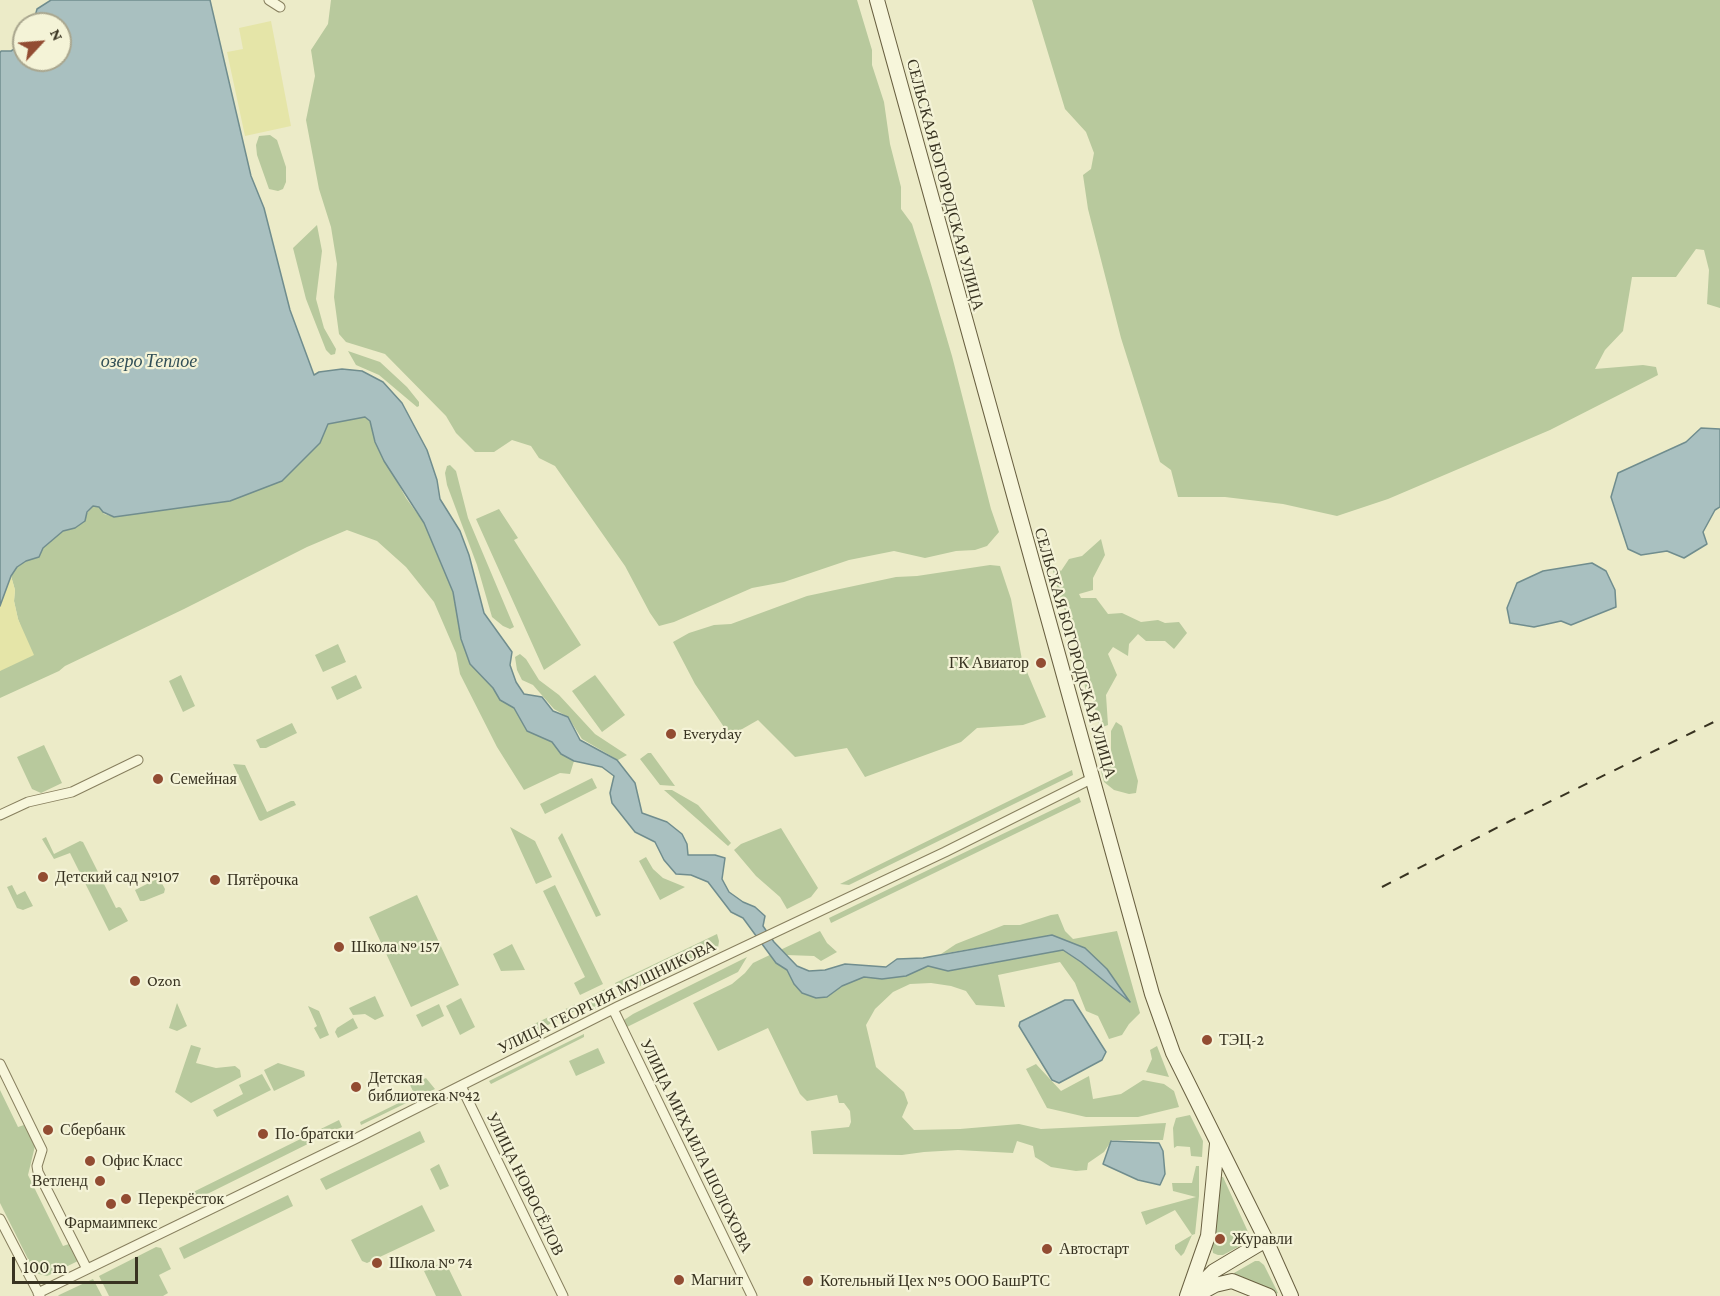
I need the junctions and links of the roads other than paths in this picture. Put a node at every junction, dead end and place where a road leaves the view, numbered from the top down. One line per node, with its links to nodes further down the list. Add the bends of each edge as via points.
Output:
1 (269, 0): 3 (street)
2 (877, 0): 5 (main road, СЕЛЬСКАЯ БОГОРОДСКАЯ УЛИЦА)
3 (280, 7)
4 (138, 760): 6 (street, via 72,792 28,802)
5 (1093, 778): 7 (street, УЛИЦА ГЕОРГИЯ МУШНИКОВА); 10 (main road, СЕЛЬСКАЯ БОГОРОДСКАЯ УЛИЦА, via 1166,1037)
6 (0, 814)
7 (613, 1009): 9 (street, УЛИЦА ГЕОРГИЯ МУШНИКОВА); 16 (street, УЛИЦА МИХАИЛА ШОЛОХОВА)
8 (0, 1064): 13 (street, via 42,1150 38,1172)
9 (461, 1086): 13 (street, УЛИЦА ГЕОРГИЯ МУШНИКОВА); 15 (street, УЛИЦА НОВОСЁЛОВ)
10 (1217, 1144): 12 (main road, СЕЛЬСКАЯ БОГОРОДСКАЯ УЛИЦА); 17 (main road, via 1208,1236)
11 (0, 1219): 14 (street)
12 (1266, 1240): 17 (main road, via 1214,1271); 20 (main road, СЕЛЬСКАЯ БОГОРОДСКАЯ УЛИЦА)
13 (87, 1269): 14 (street, УЛИЦА ГЕОРГИЯ МУШНИКОВА)
14 (39, 1295)
15 (563, 1296)
16 (752, 1296)
17 (1188, 1296)
18 (1195, 1296): 19 (main road, via 1232,1281)
19 (1269, 1296)
20 (1291, 1296)

